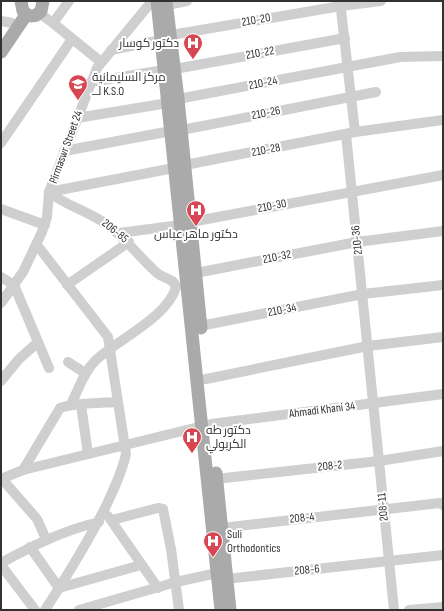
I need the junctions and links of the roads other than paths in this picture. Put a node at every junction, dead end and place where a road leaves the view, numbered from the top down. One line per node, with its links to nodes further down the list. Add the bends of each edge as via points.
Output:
1 (69, 1): 9 (street)
2 (152, 1): 14 (street, Pirmaswr Street 24)
3 (187, 1): 5 (street)
4 (381, 1): 6 (street, 210-20)
5 (163, 2): 10 (main road)
6 (341, 3): 10 (street, 210-20); 11 (street, 210-36)
7 (30, 7): 8 (main road); 9 (street); 15 (main road)
8 (6, 22): 13 (main road)
9 (53, 23): 12 (street)
10 (166, 38): 14 (street, 210-20); 19 (main road)
11 (344, 38): 18 (street, 210-36); 19 (street, 210-22)
12 (72, 39): 17 (street); 28 (street)
13 (1, 42)
14 (111, 50): 17 (street, Pirmaswr Street 24)
15 (1, 52)
16 (443, 56): 18 (street, 210-24, via 400,57)
17 (101, 62): 20 (street, Pirmaswr Street 24)
18 (347, 68): 22 (street, 210-36); 23 (street, 210-24)
19 (170, 69): 20 (street, 210-22); 23 (main road)
20 (91, 82): 24 (street, Pirmaswr Street 24)
21 (376, 92): 22 (street, 210-26)
22 (351, 97): 26 (street, 210-26); 27 (street, 210-36)
23 (173, 101): 24 (street, 210-24); 26 (main road)
24 (77, 118): 29 (street, Pirmaswr Street 24)
25 (443, 120): 27 (street, 210-28)
26 (176, 130): 29 (street, 210-26); 30 (main road)
27 (351, 133): 30 (street, 210-28); 32 (street, 210-36)
28 (1, 143)
29 (64, 151): 33 (street, Pirmaswr Street 24)
30 (180, 167): 33 (street, 210-28); 35 (main road)
31 (443, 175): 32 (street, 210-30)
32 (352, 191): 35 (street, 210-30); 40 (street, 210-36)
33 (49, 192): 36 (street, Pirmaswr Street 24); 38 (street, 206-85, via 58,200 96,217)
34 (1, 209): 36 (street)
35 (186, 223): 38 (street, 210-30); 42 (main road); 63 (main road)
36 (45, 226): 41 (street, Pirmaswr Street 24)
37 (443, 230): 40 (street, 210-32)
38 (119, 234): 39 (street, 206-85)
39 (129, 242): 44 (street); 53 (street, 206-85, via 158,274 175,283 175,292 144,327)
40 (357, 242): 42 (street, 210-32); 47 (street, 210-36)
41 (37, 245): 44 (street); 45 (street, Pirmaswr Street 24)
42 (196, 272): 49 (main road)
43 (1, 277): 45 (street)
44 (67, 284): 53 (street, via 105,333)
45 (14, 285): 48 (street, Pirmaswr Street 24); 51 (street)
46 (443, 285): 47 (street, 210-34)
47 (363, 294): 49 (street, 210-34); 52 (street, 210-36)
48 (1, 303)
49 (200, 326): 57 (main road)
50 (443, 337): 52 (street)
51 (37, 343): 55 (street); 58 (street, via 19,359)
52 (368, 346): 57 (street); 61 (street, 210-36)
53 (111, 347): 56 (street); 60 (street)
54 (68, 362): 56 (street)
55 (49, 368)
56 (85, 372): 62 (street)
57 (206, 379): 63 (main road)
58 (1, 381)
59 (443, 394): 61 (street, Ahmadi Khani 34)
60 (117, 402): 62 (street); 64 (street)
61 (373, 403): 63 (street, Ahmadi Khani 34); 67 (street, 208-11)
62 (76, 404): 66 (street); 68 (street, via 60,408)
63 (206, 425): 64 (street, Ahmadi Khani 34); 70 (main road); 83 (main road)
64 (124, 446): 66 (street, Ahmadi Khani 34); 73 (street, via 126,454 123,467)
65 (443, 451): 67 (street, 208-2)
66 (88, 454): 68 (street, Ahmadi Khani 34)
67 (379, 460): 70 (street, 208-2); 72 (street, 208-11)
68 (23, 470): 69 (street, Ahmadi Khani 34)
69 (2, 479): 77 (street, via 37,519)
70 (216, 479): 76 (main road)
71 (443, 505): 72 (street, 208-4)
72 (383, 509): 76 (street, 208-4); 80 (street, 208-11)
73 (103, 511): 74 (street); 75 (street)
74 (112, 520): 82 (street); 84 (street, via 163,509 166,514)
75 (98, 522): 77 (street); 85 (street)
76 (222, 528): 83 (main road)
77 (46, 539): 78 (street)
78 (30, 547): 81 (street); 85 (street)
79 (443, 556): 80 (street, 208-6)
80 (388, 562): 83 (street, 208-6); 94 (street, 208-11)
81 (1, 564): 88 (street)
82 (141, 565): 85 (street); 86 (street)
83 (222, 576): 84 (street, 208-6); 92 (main road); 93 (main road)
84 (176, 582): 86 (street, 208-6); 91 (street)
85 (59, 588): 89 (street)
86 (158, 588): 90 (street, 208-6)
87 (443, 606): 95 (street)
88 (35, 610)
89 (45, 610)
90 (79, 610)
91 (179, 610)
92 (220, 610)
93 (230, 610)
94 (394, 610)
95 (409, 610)

